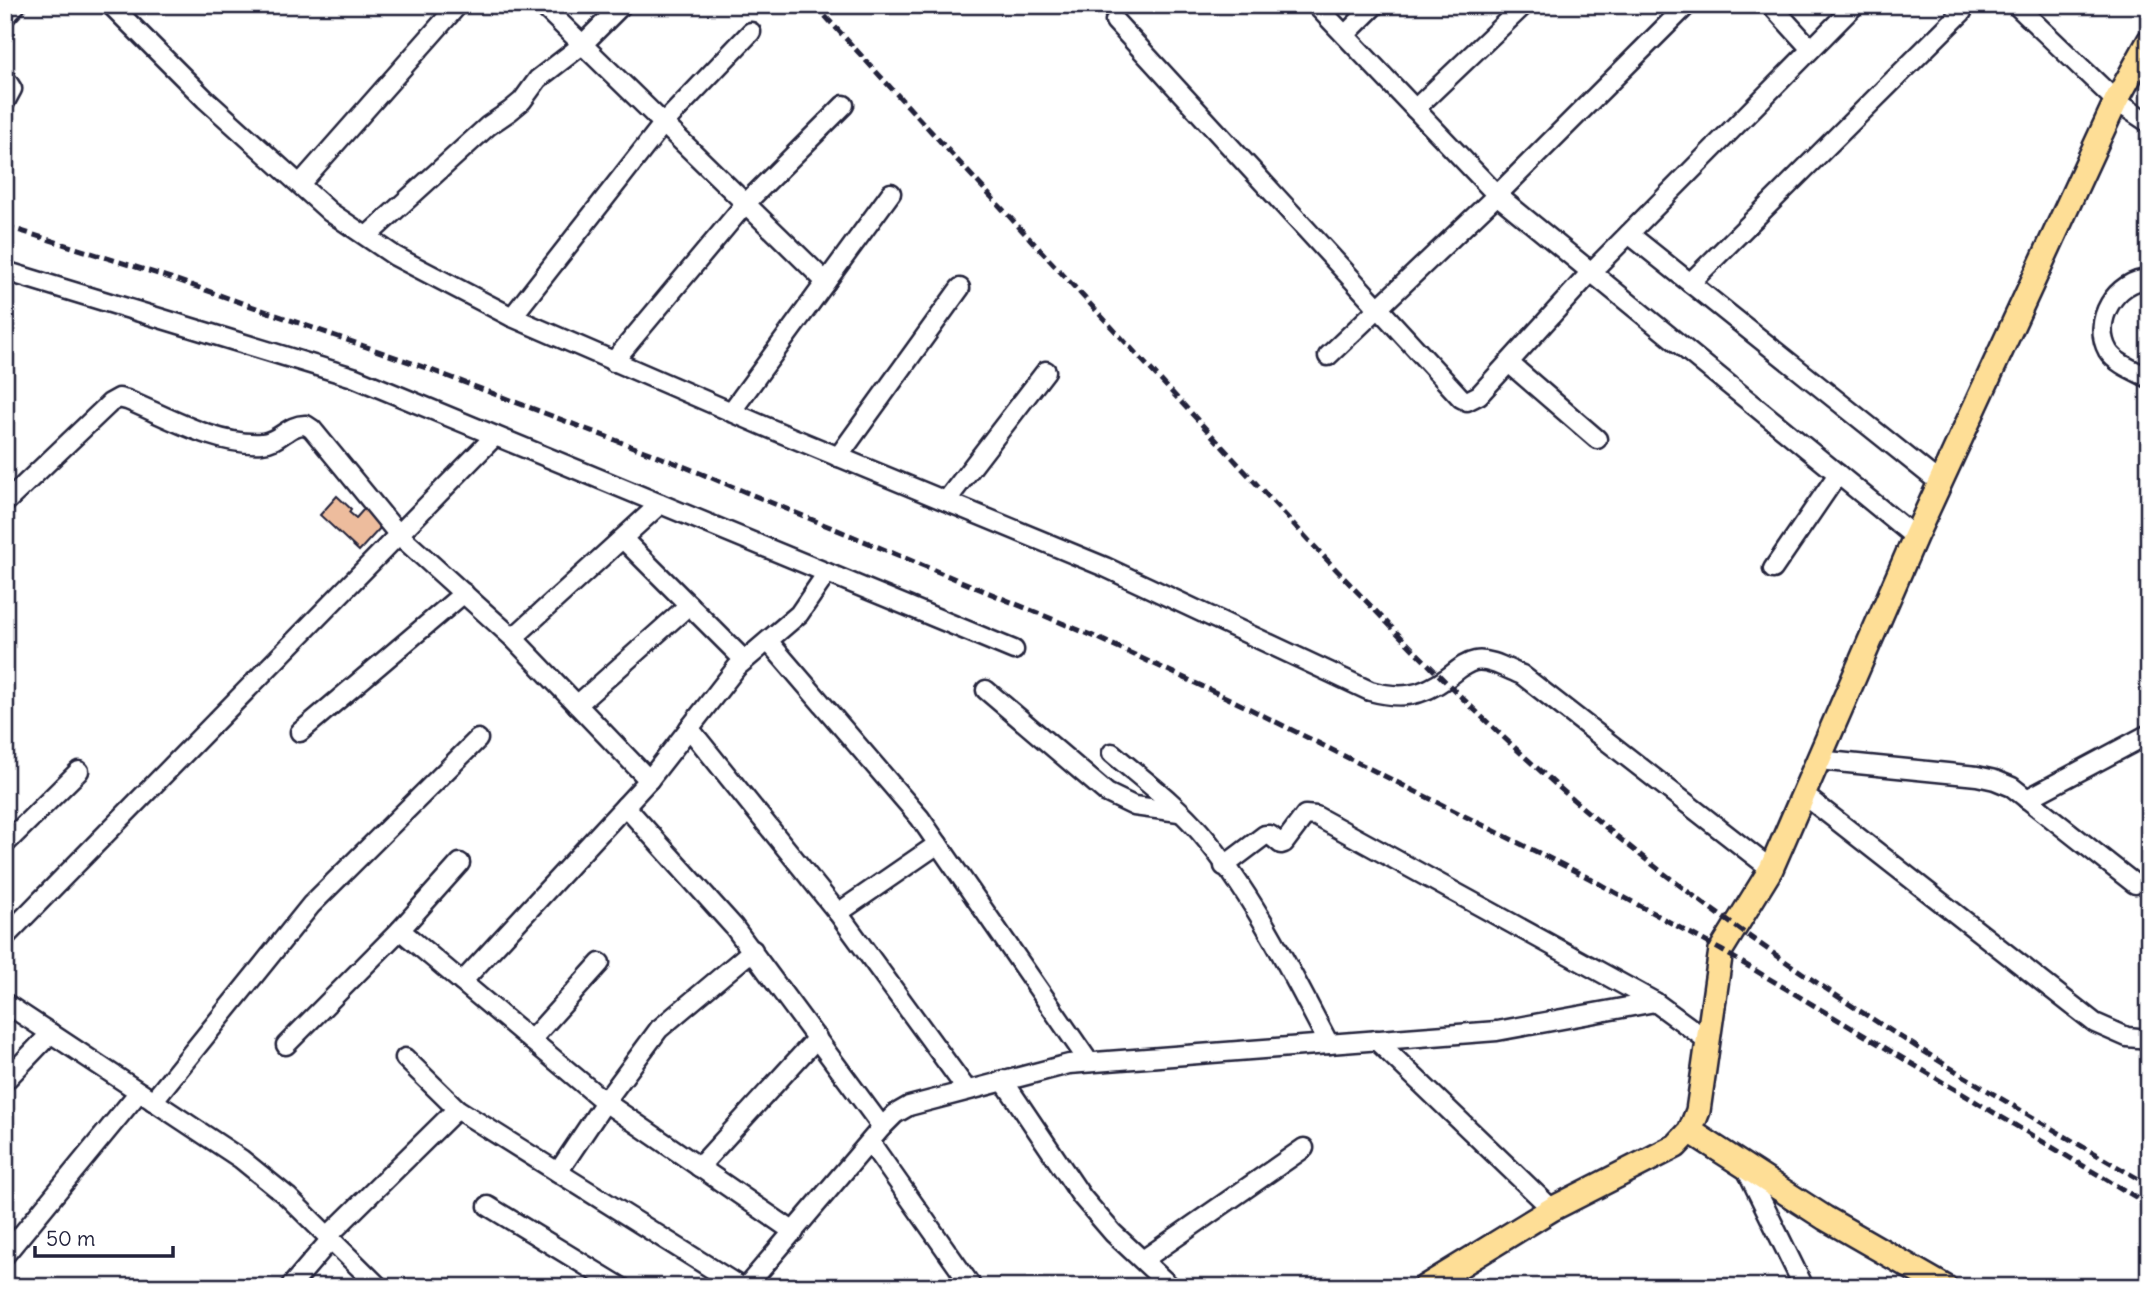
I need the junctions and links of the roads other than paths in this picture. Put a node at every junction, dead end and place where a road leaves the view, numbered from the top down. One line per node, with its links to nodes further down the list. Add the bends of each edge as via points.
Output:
1 (16, 5): 14 (street)
2 (111, 5): 28 (street, via 205,99)
3 (457, 5): 28 (street)
4 (542, 5): 19 (street)
5 (622, 5): 19 (street)
6 (1316, 5): 17 (street)
7 (1375, 5): 17 (street)
8 (1524, 5): 25 (street)
9 (1687, 5): 30 (street)
10 (1771, 5): 20 (street)
11 (1855, 5): 20 (street)
12 (2017, 5): 22 (street)
13 (1962, 12): 38 (street)
14 (5, 17)
15 (1115, 21): 40 (street)
16 (751, 32): 27 (street)
17 (1345, 35): 25 (street)
18 (2149, 41): 22 (main road)
19 (582, 45): 27 (street); 33 (street, via 538,79 516,106)
20 (1811, 49): 32 (street)
21 (5, 78): 23 (street, via 12,89)
22 (2116, 101): 26 (street); 52 (main road)
23 (5, 102)
24 (844, 105): 31 (street)
25 (1415, 109): 30 (street)
26 (2149, 123)
27 (663, 124): 31 (street); 41 (street)
28 (300, 184): 33 (street)
29 (891, 193): 37 (street)
30 (1497, 195): 35 (street); 40 (street)
31 (745, 204): 37 (street); 43 (street)
32 (1629, 234): 35 (street); 38 (street)
33 (367, 236): 41 (street, via 395,256)
34 (5, 271): 48 (street, via 353,377)
35 (1591, 272): 44 (street); 51 (street)
36 (2149, 279): 46 (street, via 2136,279 2116,293 2105,313 2102,336 2109,353)
37 (826, 282): 47 (street)
38 (1690, 283): 52 (street)
39 (960, 288): 50 (street)
40 (1379, 307): 42 (street); 44 (street, via 1467,401)
41 (512, 317): 43 (street)
42 (1328, 356)
43 (613, 362): 47 (street)
44 (1508, 363): 49 (street)
45 (1046, 371): 53 (street)
46 (2149, 377)
47 (731, 412): 50 (street)
48 (495, 436): 55 (street); 56 (street)
49 (1597, 439)
50 (838, 457): 53 (street)
51 (1838, 474): 57 (street); 59 (street)
52 (1940, 483): 57 (main road)
53 (946, 501): 85 (street, via 1105,567 1370,691 1411,696 1477,660 1493,663 1522,676)
54 (5, 503): 56 (street, via 119,398 231,442 271,443 291,427 306,425)
55 (660, 504): 58 (street); 60 (street)
56 (399, 535): 61 (street); 89 (street)
57 (1915, 537): 74 (main road)
58 (624, 539): 62 (street); 63 (street)
59 (1773, 569)
60 (827, 572): 64 (street, via 807,605); 65 (street)
61 (464, 593): 63 (street); 70 (street)
62 (689, 604): 66 (street); 68 (street)
63 (513, 638): 68 (street)
64 (768, 641): 66 (street); 82 (street)
65 (1014, 650)
66 (744, 660): 69 (street)
67 (986, 690): 80 (street, via 1107,793 1134,806)
68 (577, 705): 76 (street)
69 (689, 728): 76 (street); 87 (street)
70 (300, 732)
71 (2148, 735): 78 (street)
72 (478, 739): 108 (street, via 311,905)
73 (1112, 753): 80 (street)
74 (1818, 760): 77 (main road); 78 (street, via 1977,776 2012,787)
75 (79, 771): 81 (street)
76 (649, 780): 79 (street)
77 (1803, 794): 85 (main road); 97 (street, via 2095,1023 2127,1037)
78 (2027, 799): 86 (street)
79 (625, 806): 90 (street); 92 (street)
80 (1179, 812): 84 (street)
81 (5, 844)
82 (938, 844): 87 (street); 104 (street)
83 (460, 863): 88 (street)
84 (1224, 866): 93 (street, via 1265,835 1284,843 1300,819 1311,814); 101 (street, via 1269,930)
85 (1771, 869): 100 (main road, via 1721,950)
86 (2135, 884)
87 (838, 913): 107 (street)
88 (400, 930): 92 (street); 102 (street)
89 (5, 937)
90 (753, 950): 96 (street); 109 (street, via 659,1029)
91 (600, 963): 98 (street)
92 (462, 982): 98 (street)
93 (1655, 1002): 99 (street, via 1512,1029); 100 (street)
94 (5, 1003): 95 (street)
95 (51, 1033): 106 (street); 108 (street)
96 (817, 1038): 111 (street); 115 (street)
97 (2149, 1039)
98 (531, 1040): 109 (street)
99 (1376, 1040): 101 (street); 119 (street)
100 (1707, 1040): 112 (main road, via 1698,1111)
101 (1329, 1044): 104 (street)
102 (286, 1045)
103 (405, 1058): 110 (street)
104 (1089, 1062): 105 (street)
105 (1003, 1080): 107 (street); 123 (street, via 1082,1197)
106 (5, 1081)
107 (967, 1090): 111 (street, via 909,1106)
108 (146, 1097): 121 (street, via 248,1165); 122 (street)
109 (605, 1102): 115 (street); 117 (street)
110 (457, 1109): 117 (street); 121 (street)
111 (882, 1127): 113 (street)
112 (1690, 1131): 116 (main road); 119 (main road, via 1676,1146)
113 (870, 1142): 120 (street); 128 (street)
114 (1304, 1148): 123 (street)
115 (699, 1167): 120 (street)
116 (1745, 1167): 131 (street); 132 (main road)
117 (558, 1172): 127 (street)
118 (488, 1206): 126 (street)
119 (1552, 1209): 130 (main road)
120 (794, 1232): 127 (street)
121 (329, 1237): 124 (street); 125 (street)
122 (5, 1255)
123 (1143, 1260): 129 (street)
124 (290, 1287)
125 (379, 1287)
126 (621, 1287)
127 (744, 1287)
128 (972, 1287)
129 (1171, 1287)
130 (1425, 1287)
131 (1804, 1287)
132 (1945, 1287)

